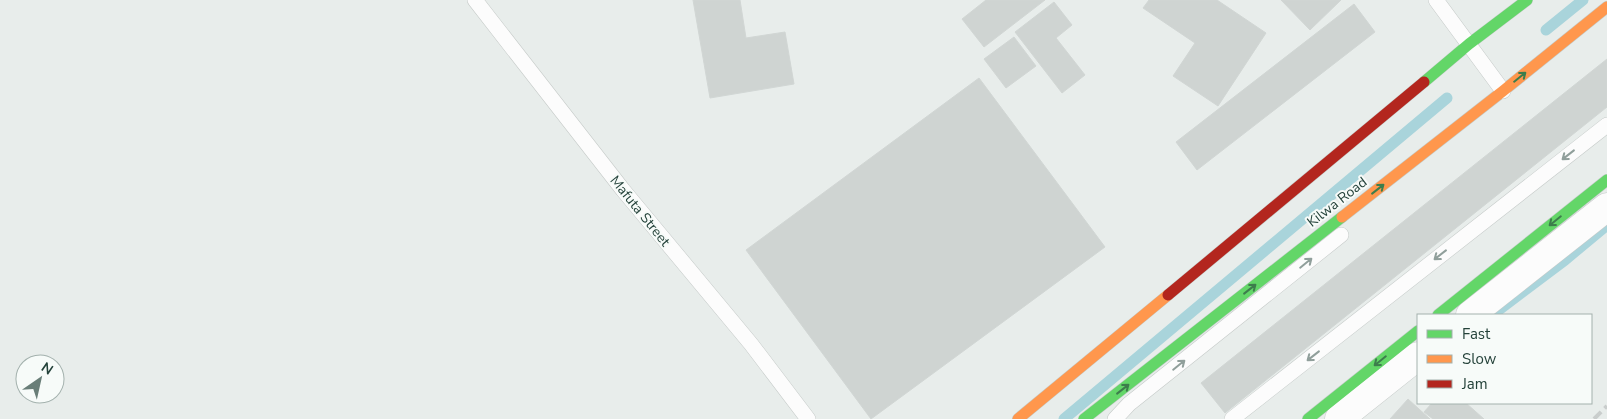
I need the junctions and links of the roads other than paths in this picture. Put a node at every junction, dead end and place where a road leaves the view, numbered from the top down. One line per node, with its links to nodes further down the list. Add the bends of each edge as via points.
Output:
1 (475, 0): 15 (lane, Mafuta Street)
2 (1436, 0): 6 (lane)
3 (1527, 0): 6 (main road)
4 (1607, 7): 7 (main road, Kilwa Road, one-way to 4)
5 (1607, 22): 18 (lane, one-way to 5, via 1129,404)
6 (1469, 44): 7 (lane); 16 (main road)
7 (1503, 91): 17 (main road, Kilwa Road, one-way to 7)
8 (1607, 125): 19 (lane, one-way to 19)
9 (1607, 180): 11 (main road, one-way to 11)
10 (1607, 207): 12 (street)
11 (1439, 314)
12 (1471, 314)
13 (1417, 332): 20 (main road, one-way to 20)
14 (1417, 357): 21 (street)
15 (808, 419)
16 (1018, 419)
17 (1084, 419)
18 (1115, 419)
19 (1232, 419)
20 (1308, 419)
21 (1339, 419)

